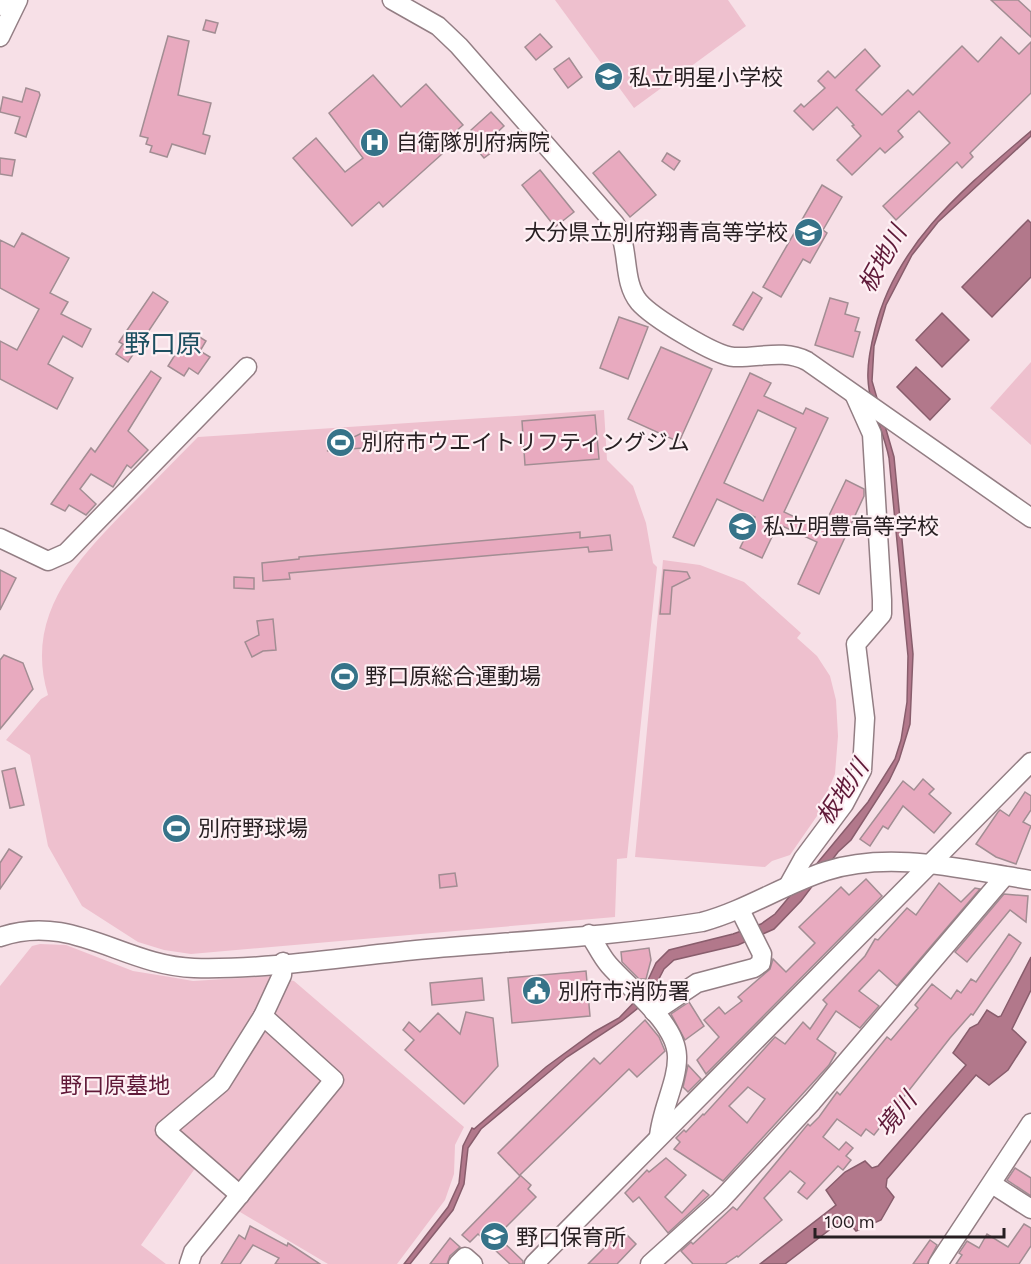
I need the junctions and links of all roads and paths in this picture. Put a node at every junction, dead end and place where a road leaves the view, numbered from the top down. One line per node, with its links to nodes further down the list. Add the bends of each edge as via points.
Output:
1 (3, 0): 4 (street)
2 (18, 0): 5 (street)
3 (392, 0): 7 (street, via 438,26 459,46 615,224 623,238 631,288 642,305 714,352 731,357 792,355)
4 (0, 6)
5 (0, 37)
6 (247, 367): 9 (street, via 66,553 48,561)
7 (854, 395): 8 (street); 14 (street, via 872,434 882,600 882,614 856,644 865,718 862,770 844,804)
8 (1031, 518)
9 (0, 538)
10 (1031, 762): 11 (street)
11 (928, 865): 12 (street); 14 (street, via 855,864); 22 (street)
12 (1005, 876): 13 (street); 30 (street, via 812,1102 720,1201)
13 (1031, 880)
14 (788, 886): 15 (street)
15 (742, 915): 16 (street); 19 (street, via 763,959 757,966 697,983)
16 (589, 934): 18 (street); 19 (street, via 607,963)
17 (0, 937): 18 (street, via 28,930 59,930 151,960 194,968)
18 (282, 962): 20 (street, via 282,975)
19 (650, 1008): 22 (street, via 668,1031 677,1054)
20 (263, 1016): 24 (street, via 334,1080); 24 (street, via 221,1083 165,1131)
21 (1031, 1124): 23 (street)
22 (659, 1137): 29 (street)
23 (992, 1184): 25 (street); 31 (street)
24 (240, 1195): 26 (street, via 193,1252)
25 (1031, 1209)
26 (189, 1264)
27 (458, 1264): 28 (street, via 465,1257)
28 (473, 1264)
29 (534, 1264)
30 (650, 1264)
31 (938, 1264)

